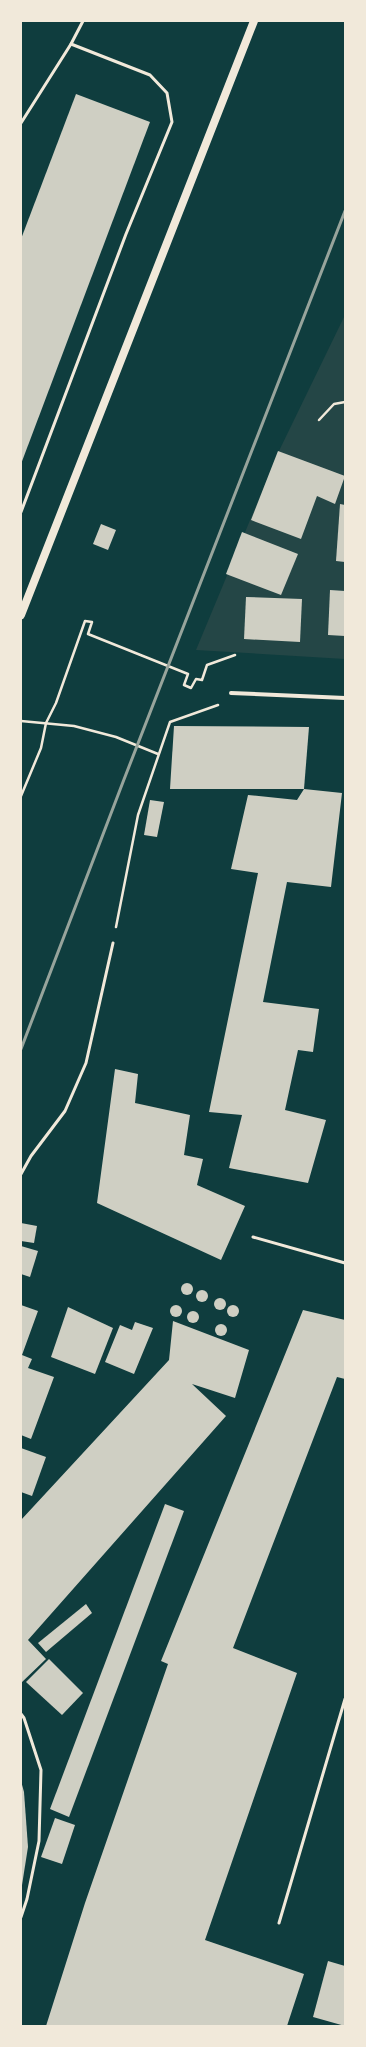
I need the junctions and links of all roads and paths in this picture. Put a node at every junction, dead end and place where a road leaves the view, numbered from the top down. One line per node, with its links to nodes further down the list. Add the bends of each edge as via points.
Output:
1 (83, 21): 3 (lane)
2 (254, 21): 8 (main road)
3 (71, 44): 4 (lane); 7 (lane, via 150,75 167,93 172,122 126,234)
4 (21, 123)
5 (345, 402): 6 (path, via 334,404)
6 (319, 420)
7 (21, 512)
8 (21, 615)
9 (235, 655): 13 (path, via 207,665 202,680 196,679 191,688 184,685 188,674 88,634 92,622 85,620 56,704)
10 (231, 693): 11 (street); 14 (path, via 221,704 170,722)
11 (345, 698)
12 (21, 721): 13 (path)
13 (46, 723): 14 (path, via 74,726 116,737); 15 (path, via 41,748)
14 (158, 754): 16 (path, via 138,815)
15 (21, 796)
16 (113, 943): 17 (lane, via 86,1063 65,1111 31,1156)
17 (21, 1174)
18 (253, 1237): 19 (lane)
19 (345, 1263)
20 (345, 1699): 23 (lane)
21 (21, 1714): 22 (lane, via 41,1770 39,1841)
22 (21, 1917)
23 (279, 1923)

